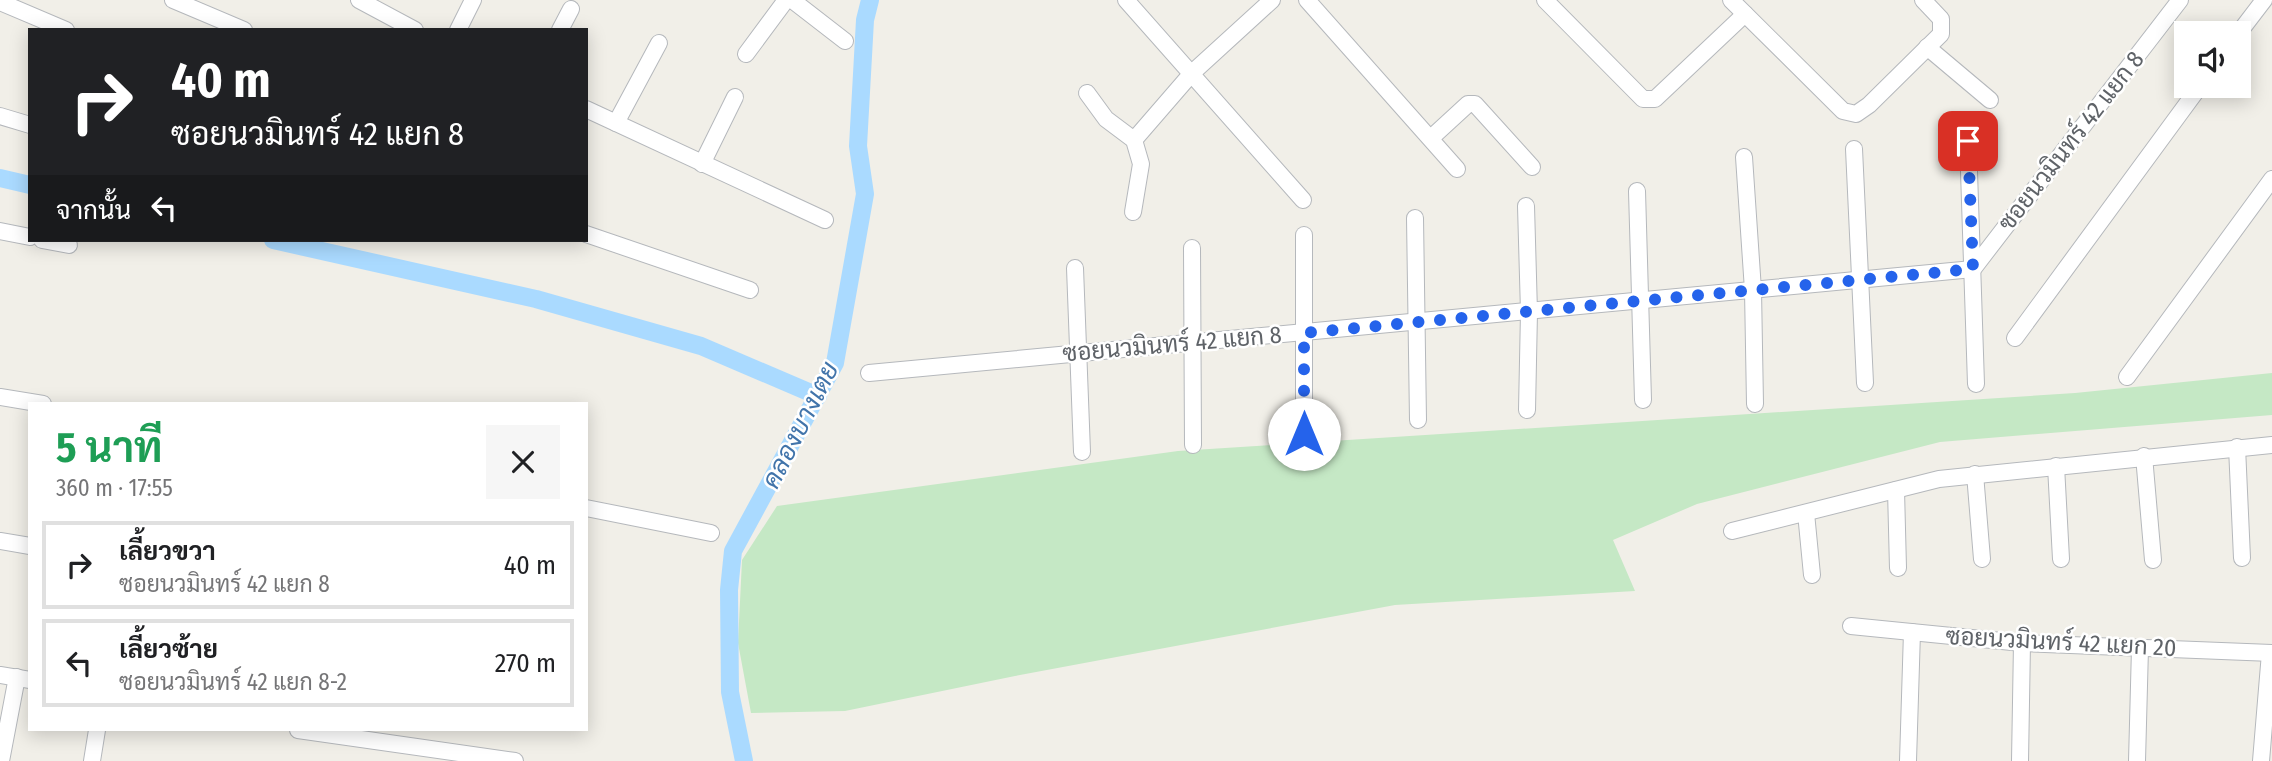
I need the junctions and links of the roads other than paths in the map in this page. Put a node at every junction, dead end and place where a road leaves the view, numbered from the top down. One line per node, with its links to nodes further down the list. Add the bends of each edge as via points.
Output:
1 (173, 0): 19 (street)
2 (361, 0): 20 (street)
3 (473, 0): 21 (street)
4 (786, 0): 26 (street)
5 (792, 0): 23 (street)
6 (1126, 0): 27 (street)
7 (1272, 0): 27 (street)
8 (1307, 0): 36 (street)
9 (1545, 0): 16 (street, via 1649,100)
10 (1731, 0): 16 (street)
11 (1923, 0): 25 (street, via 1942,26 1941,34)
12 (2180, 0): 59 (street, ซอยนวมินทร์ 42 แยก 8)
13 (2263, 0): 17 (street)
14 (0, 2): 18 (street)
15 (571, 9): 22 (street)
16 (1745, 14): 25 (street, via 1843,110 1856,114)
17 (2248, 21)
18 (60, 28)
19 (239, 28)
20 (411, 28)
21 (459, 28)
22 (561, 28)
23 (845, 41)
24 (659, 43): 34 (street)
25 (1927, 47): 31 (street)
26 (746, 54)
27 (1192, 73): 37 (street); 46 (street)
28 (1087, 93): 37 (street, via 1106,119)
29 (735, 97): 41 (street)
30 (2191, 98): 67 (street)
31 (1990, 100)
32 (588, 110): 34 (street)
33 (0, 116): 35 (street)
34 (616, 123): 41 (street)
35 (28, 124)
36 (1432, 138): 42 (street, via 1468,104 1475,104); 43 (street)
37 (1134, 140): 48 (street, via 1141,164)
38 (1968, 141): 59 (street)
39 (1854, 149): 60 (street)
40 (1744, 157): 62 (street)
41 (702, 164): 50 (street)
42 (1532, 167)
43 (1457, 169)
44 (2272, 179): 71 (street)
45 (1637, 191): 63 (street)
46 (1303, 200)
47 (1526, 206): 64 (street)
48 (1133, 212)
49 (1415, 218): 65 (street)
50 (825, 220)
51 (0, 231): 54 (street)
52 (588, 235): 61 (street)
53 (1304, 235): 66 (street)
54 (28, 237)
55 (51, 242): 56 (street)
56 (69, 246)
57 (1192, 248): 68 (street)
58 (1076, 268): 69 (street)
59 (1973, 269): 60 (street, ซอยนวมินทร์ 42 แยก 8); 73 (street)
60 (1861, 280): 62 (street, ซอยนวมินทร์ 42 แยก 8); 72 (street)
61 (750, 290)
62 (1753, 290): 63 (street, ซอยนวมินทร์ 42 แยก 8); 77 (street)
63 (1640, 301): 64 (street, ซอยนวมินทร์ 42 แยก 8); 75 (street)
64 (1529, 312): 65 (street, ซอยนวมินทร์ 42 แยก 8); 78 (street)
65 (1418, 322): 66 (street, ซอยนวมินทร์ 42 แยก 8); 79 (street)
66 (1304, 333): 68 (street, ซอยนวมินทร์ 42 แยก 8); 80 (street)
67 (2015, 338)
68 (1193, 342): 69 (street, ซอยนวมินทร์ 42 แยก 8); 81 (street)
69 (1080, 352): 70 (street, ซอยนวมินทร์ 42 แยก 8); 84 (street)
70 (869, 373)
71 (2127, 377)
72 (1865, 383)
73 (1976, 384)
74 (0, 397): 76 (street)
75 (1643, 400)
76 (31, 402)
77 (1755, 404)
78 (1527, 410)
79 (1418, 420)
80 (1304, 434)
81 (1193, 445)
82 (2272, 445): 83 (street)
83 (2237, 447): 85 (street); 95 (street)
84 (1082, 452)
85 (2144, 456): 86 (street); 98 (street)
86 (2056, 466): 87 (street); 97 (street)
87 (1975, 474): 88 (street); 96 (street)
88 (1896, 490): 90 (street); 99 (street)
89 (588, 508): 92 (street)
90 (1806, 513): 91 (street); 100 (street)
91 (1731, 531)
92 (711, 533)
93 (0, 541): 94 (street)
94 (28, 546)
95 (2242, 558)
96 (1982, 559)
97 (2061, 559)
98 (2153, 560)
99 (1898, 568)
100 (1812, 575)
101 (1851, 626): 102 (street, ซอยนวมินทร์ 42 แยก 20)
102 (1912, 632): 103 (street, ซอยนวมินทร์ 42 แยก 20); 113 (street)
103 (2022, 643): 104 (street, ซอยนวมินทร์ 42 แยก 20); 114 (street)
104 (2140, 648): 105 (street, ซอยนวมินทร์ 42 แยก 20); 115 (street)
105 (2271, 653): 116 (street)
106 (0, 675): 107 (street)
107 (23, 678): 110 (street)
108 (97, 731): 111 (street)
109 (305, 731): 112 (street)
110 (1, 761)
111 (92, 761)
112 (515, 761)
113 (1908, 761)
114 (2020, 761)
115 (2137, 761)
116 (2261, 761)

